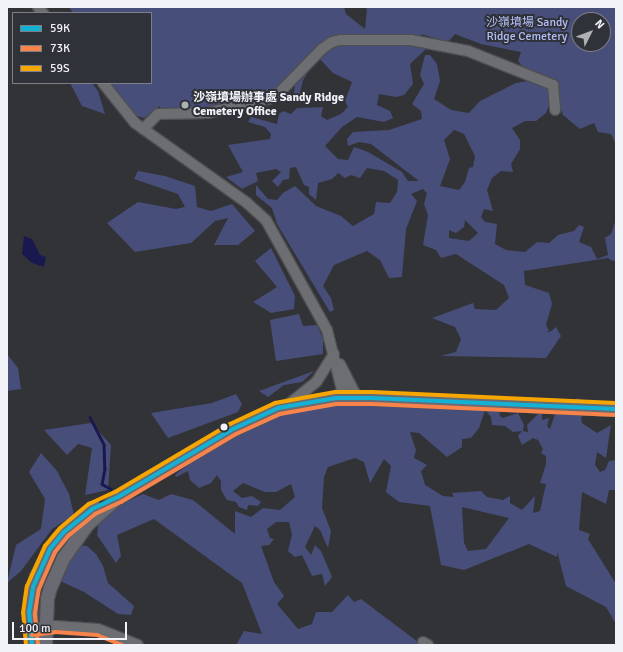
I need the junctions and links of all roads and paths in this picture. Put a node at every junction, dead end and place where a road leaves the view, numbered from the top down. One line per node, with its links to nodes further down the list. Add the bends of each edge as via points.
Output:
1 (104, 84): 3 (street)
2 (554, 110): 3 (street, via 553,85 468,51 411,40 341,40 332,42 322,49 276,96 207,113 158,114)
3 (143, 129): 4 (street, via 247,203 266,220 322,320)
4 (334, 354): 5 (street); 6 (street); 7 (street, via 317,381)
5 (344, 398): 6 (main road); 7 (main road)
6 (357, 398): 8 (main road)
7 (288, 406): 9 (main road, via 233,429)
8 (616, 409)
9 (118, 497): 10 (main road, via 81,530 63,558 47,598); 11 (main road, via 86,513 64,532 50,549 36,576 30,600)
10 (45, 627): 11 (street); 13 (main road); 14 (street, via 98,629)
11 (31, 629): 12 (main road)
12 (32, 645)
13 (45, 645)
14 (138, 645)

